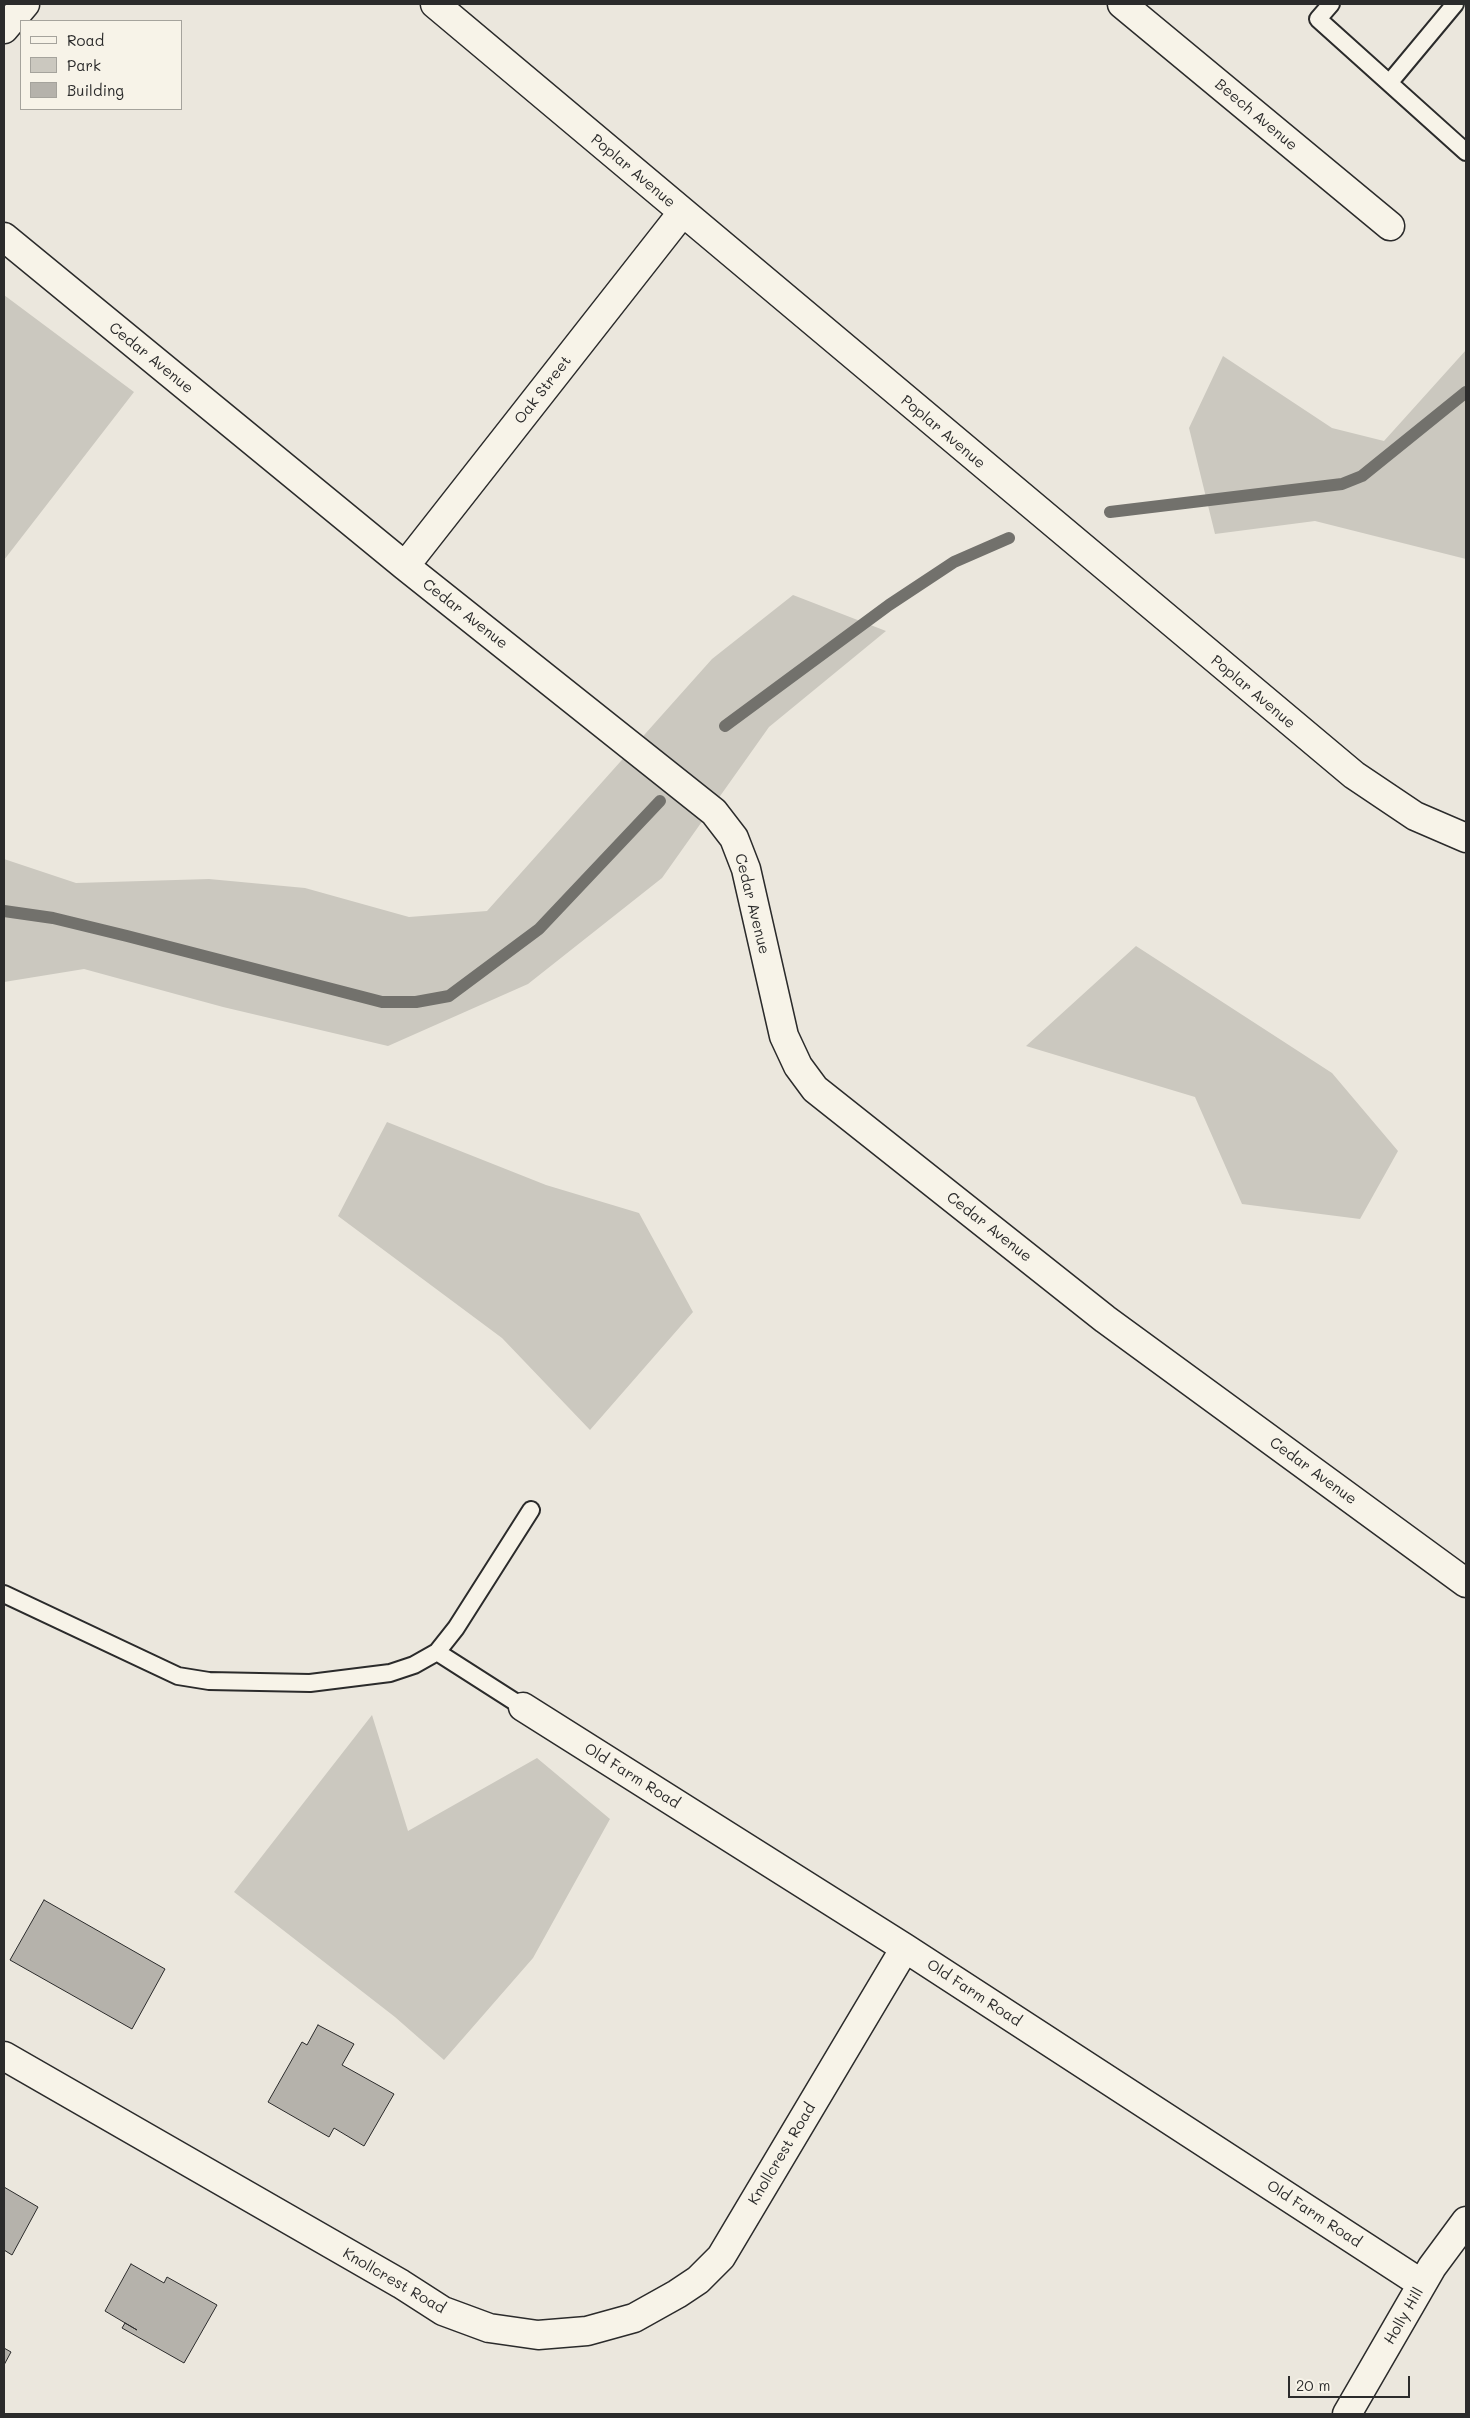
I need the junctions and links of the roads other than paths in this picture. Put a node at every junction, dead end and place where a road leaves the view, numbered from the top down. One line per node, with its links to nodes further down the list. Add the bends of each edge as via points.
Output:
1 (25, 4): 6 (street)
2 (435, 4): 9 (street, Poplar Avenue)
3 (1122, 4): 10 (street, Beech Avenue)
4 (1331, 4): 7 (lane, via 1318,19)
5 (1455, 4): 7 (lane)
6 (4, 29)
7 (1390, 82): 8 (lane)
8 (1466, 152)
9 (682, 213): 12 (street, Oak Street); 13 (street, Poplar Avenue, via 1354,776 1415,816)
10 (1390, 226)
11 (4, 237): 12 (street, Cedar Avenue)
12 (404, 566): 15 (street, Cedar Avenue, via 714,812 734,838 746,870 784,1036 798,1066 815,1090 1104,1319)
13 (1466, 838)
14 (531, 1510): 17 (lane, via 456,1628)
15 (1466, 1583)
16 (4, 1594): 17 (lane, via 178,1676 210,1681 310,1683 351,1679 390,1673 414,1665)
17 (436, 1652): 18 (lane)
18 (523, 1707): 19 (street, Old Farm Road)
19 (905, 1948): 20 (street, Knollcrest Road, via 721,2257 678,2294 634,2318 587,2331 538,2334 489,2328 443,2310); 22 (street, Old Farm Road)
20 (4, 2056)
21 (1466, 2221): 22 (street, Holly Hill)
22 (1422, 2284): 23 (street, Holly Hill)
23 (1347, 2414)

